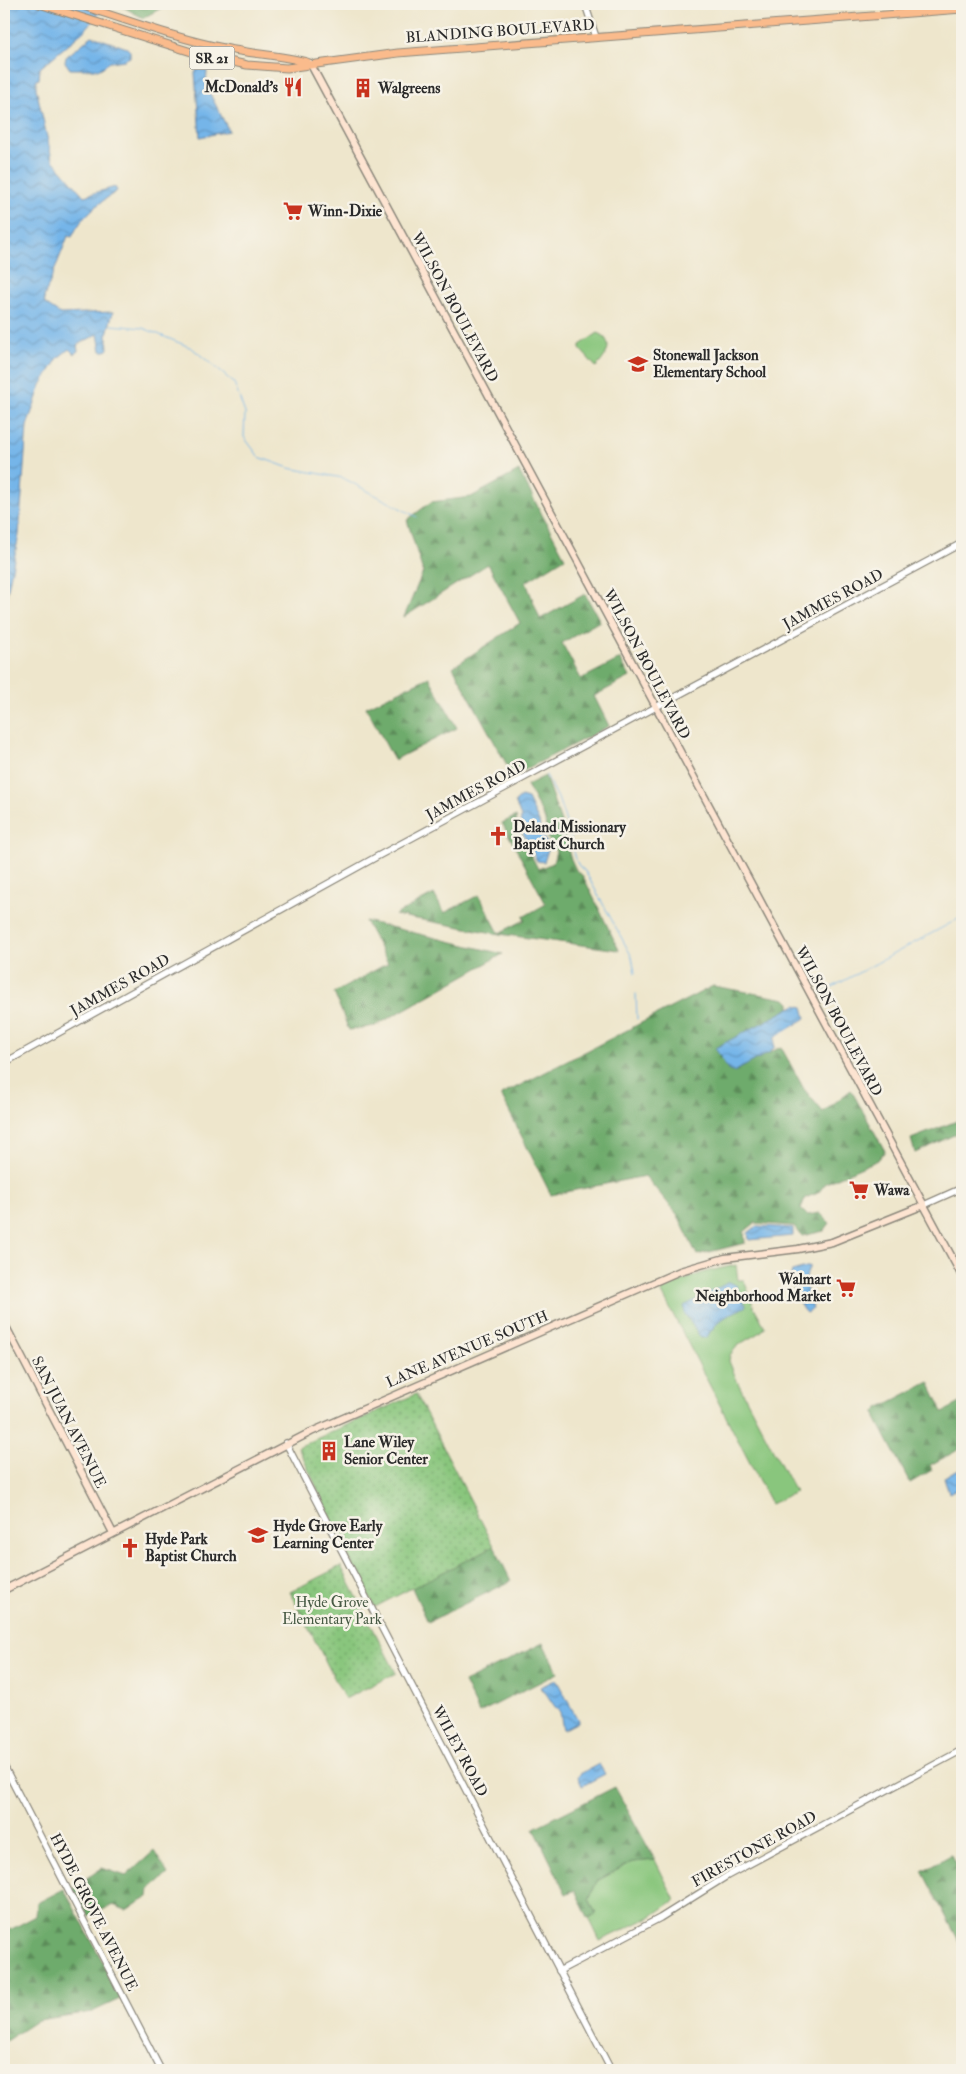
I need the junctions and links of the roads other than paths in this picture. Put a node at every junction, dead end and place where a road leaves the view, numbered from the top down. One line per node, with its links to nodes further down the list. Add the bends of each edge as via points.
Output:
1 (39, 4): 6 (main road, BLANDING BOULEVARD / SR 21, via 229,62 287,68)
2 (76, 4): 6 (main road, BLANDING BOULEVARD / SR 21, via 203,44)
3 (585, 4): 5 (street)
4 (962, 9): 5 (main road, BLANDING BOULEVARD / SR 21)
5 (596, 38): 6 (main road, BLANDING BOULEVARD / SR 21)
6 (310, 63): 8 (main road, WILSON BOULEVARD)
7 (962, 544): 8 (street, JAMMES ROAD)
8 (657, 708): 9 (street, JAMMES ROAD, via 352,870); 11 (main road, WILSON BOULEVARD)
9 (4, 1064)
10 (962, 1188): 11 (street, LANE AVENUE SOUTH)
11 (924, 1205): 12 (main road, WILSON BOULEVARD); 14 (main road, LANE AVENUE SOUTH, via 832,1242 725,1258 680,1271)
12 (962, 1276)
13 (4, 1323): 15 (main road, SAN JUAN AVENUE)
14 (286, 1443): 15 (main road, LANE AVENUE SOUTH); 19 (street, WILEY ROAD)
15 (112, 1533): 16 (main road, LANE AVENUE SOUTH)
16 (4, 1590)
17 (962, 1750): 19 (street, FIRESTONE ROAD, via 727,1876 660,1918)
18 (4, 1766): 20 (street, HYDE GROVE AVENUE)
19 (559, 1971): 21 (street, WILEY ROAD)
20 (161, 2070)
21 (611, 2070)

